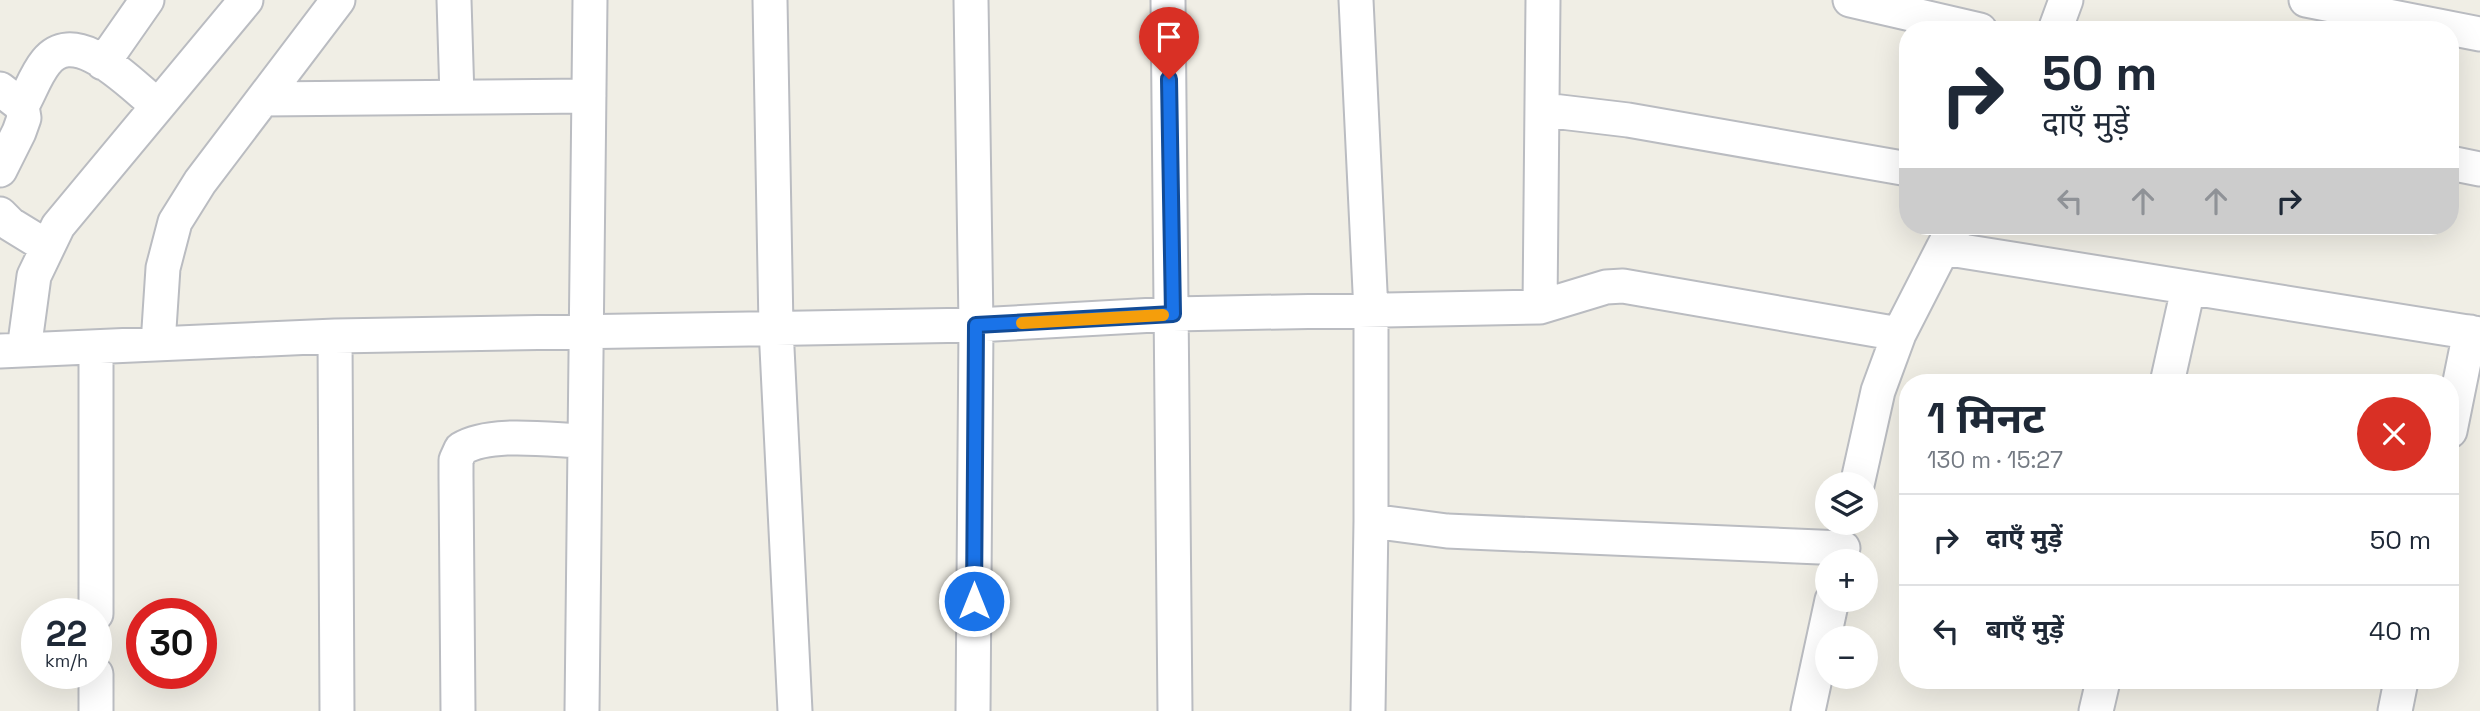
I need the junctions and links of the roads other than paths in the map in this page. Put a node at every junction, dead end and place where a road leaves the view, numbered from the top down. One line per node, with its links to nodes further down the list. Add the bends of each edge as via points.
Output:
1 (146, 0): 19 (street)
2 (246, 0): 24 (street)
3 (338, 0): 23 (street)
4 (454, 0): 22 (street)
5 (590, 0): 20 (street)
6 (770, 0): 38 (street)
7 (971, 0): 37 (street)
8 (1168, 0): 36 (street)
9 (1356, 0): 35 (street)
10 (1544, 0): 25 (street)
11 (1850, 0): 15 (street)
12 (2066, 0): 16 (street)
13 (2306, 0): 14 (street)
14 (2420, 17)
15 (1941, 21)
16 (2058, 21)
17 (2459, 28): 18 (street)
18 (2480, 34)
19 (103, 63): 21 (street, via 81,49 56,53); 24 (street)
20 (589, 96): 22 (street); 39 (street)
21 (11, 97): 29 (street, via 24,118)
22 (457, 97): 23 (street)
23 (263, 99): 43 (street, via 175,222 163,268)
24 (157, 105): 32 (street, via 64,217)
25 (1544, 110): 27 (street, via 1628,120); 34 (street)
26 (2459, 165): 28 (street)
27 (1899, 167)
28 (2480, 169)
29 (0, 170)
30 (0, 214): 32 (street)
31 (1949, 237): 33 (street); 41 (street)
32 (46, 246): 45 (street)
33 (2188, 289): 40 (street); 46 (street)
34 (1540, 307): 35 (street); 41 (street, via 1623,286)
35 (1371, 312): 36 (street); 50 (street)
36 (1173, 314): 37 (street); 63 (street)
37 (976, 325): 38 (street); 62 (street)
38 (776, 328): 39 (street); 61 (street)
39 (585, 332): 42 (street); 48 (street)
40 (2475, 333): 47 (street)
41 (1899, 334): 49 (street, via 1878,391)
42 (335, 336): 43 (street); 58 (street)
43 (158, 344): 44 (street)
44 (96, 348): 45 (street); 52 (street)
45 (12, 350)
46 (2169, 374)
47 (2459, 396)
48 (584, 441): 59 (street, via 498,440 470,443 461,449 456,460); 60 (street)
49 (1860, 472)
50 (1371, 522): 51 (street, via 1447,531); 64 (street)
51 (1844, 544)
52 (96, 598)
53 (1829, 612): 65 (street)
54 (96, 689): 57 (street)
55 (2101, 689): 66 (street)
56 (2399, 689): 67 (street)
57 (96, 711)
58 (337, 711)
59 (457, 711)
60 (582, 711)
61 (795, 711)
62 (973, 711)
63 (1175, 711)
64 (1368, 711)
65 (1808, 711)
66 (2096, 711)
67 (2395, 711)

